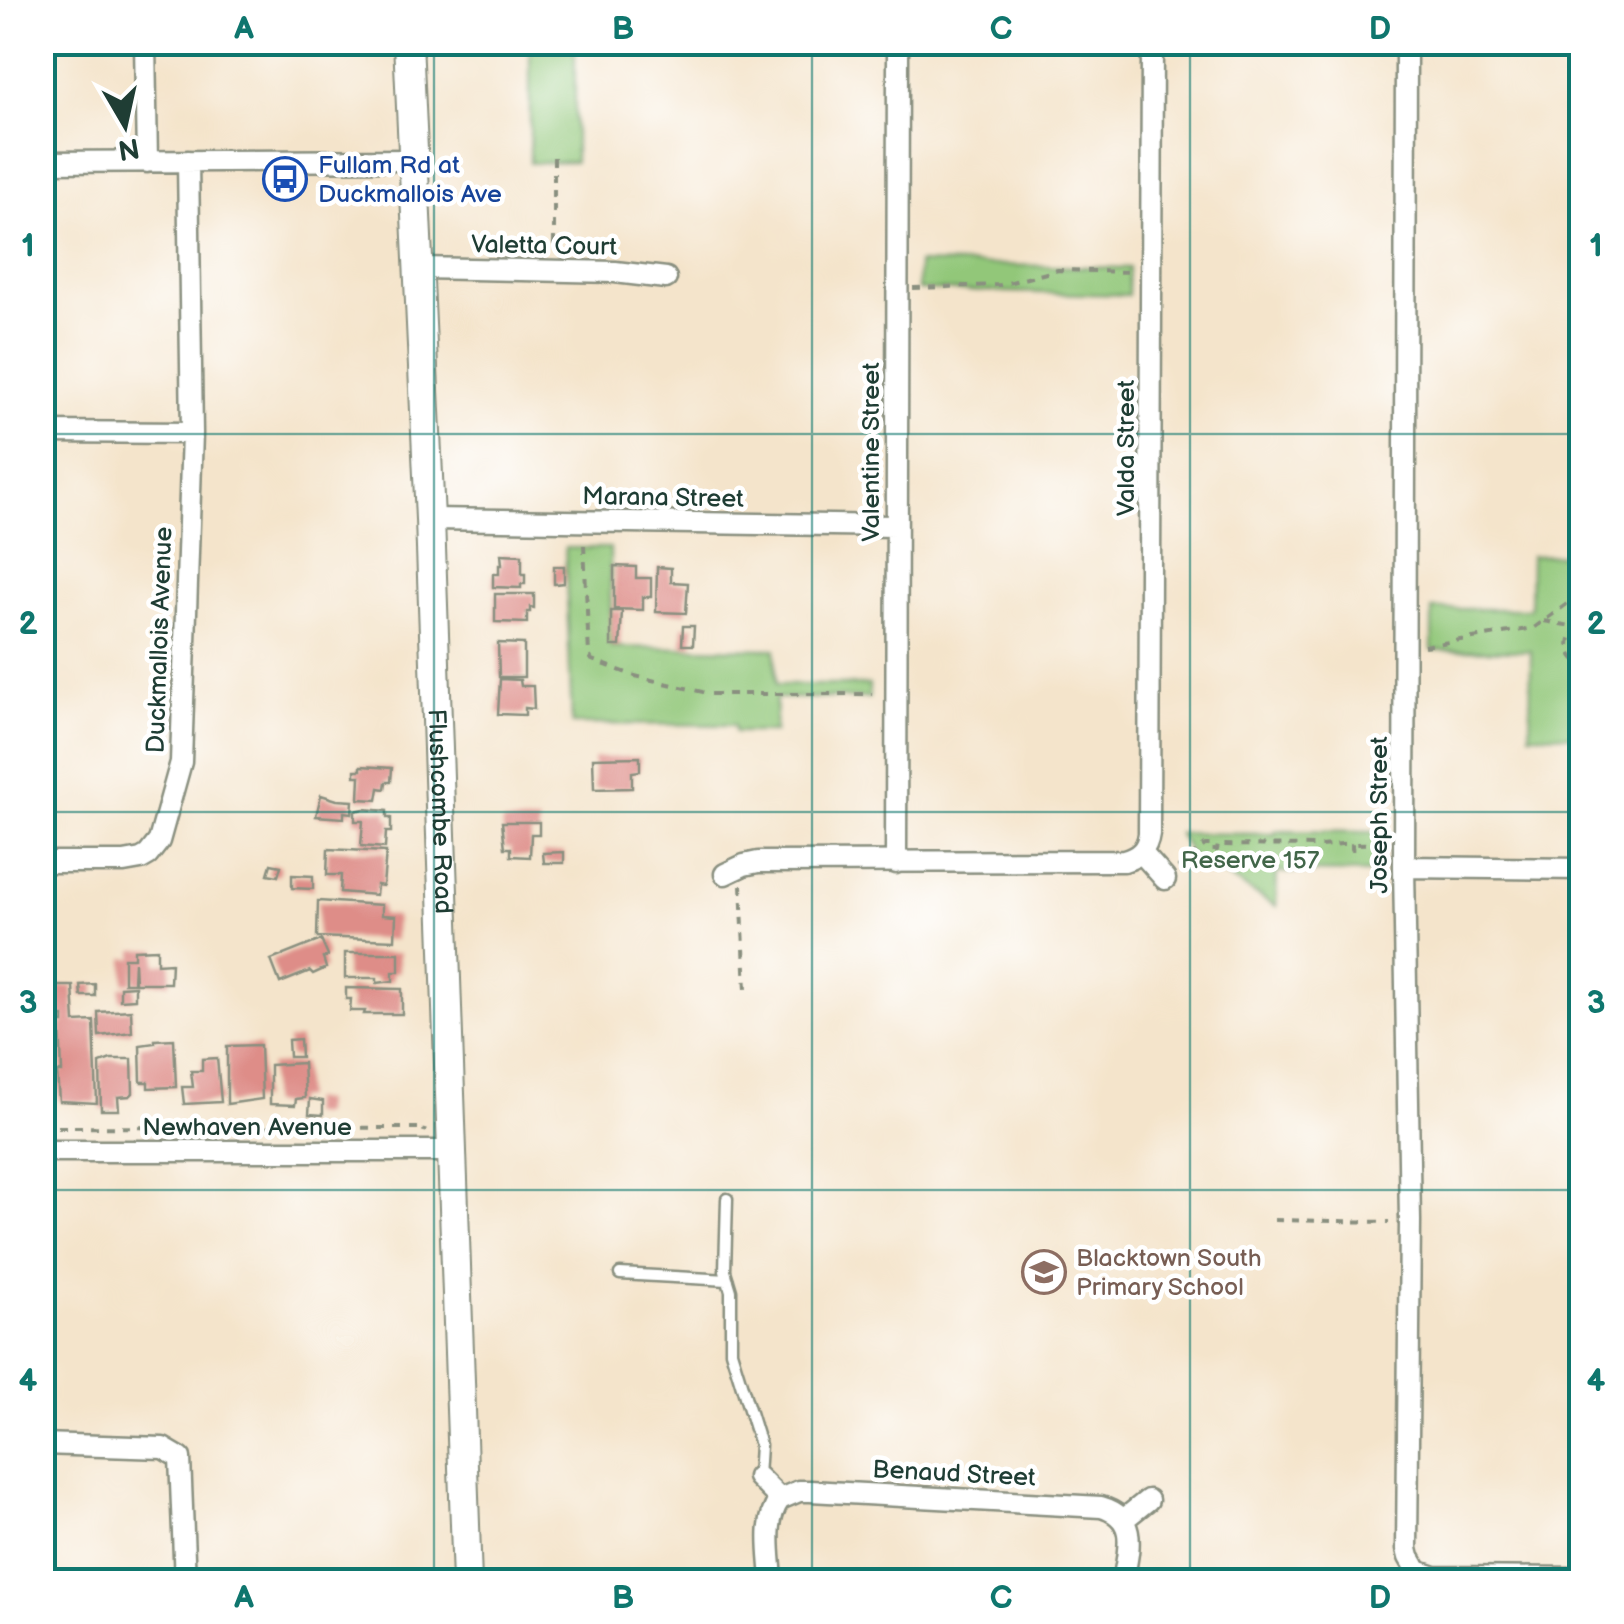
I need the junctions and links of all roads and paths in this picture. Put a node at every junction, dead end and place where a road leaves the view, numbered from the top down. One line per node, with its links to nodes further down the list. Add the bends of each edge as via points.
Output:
1 (145, 42): 10 (street)
2 (408, 42): 7 (street, Flushcombe Road)
3 (896, 42): 15 (street, Valentine Street)
4 (1152, 42): 13 (street, Valda Street)
5 (1406, 42): 24 (street, Joseph Street)
6 (554, 157): 12 (path)
7 (414, 160): 8 (street); 11 (street, Flushcombe Road)
8 (188, 161): 10 (street); 17 (street, Duckmallois Avenue)
9 (42, 162): 10 (street)
10 (147, 162)
11 (420, 268): 12 (street, Valetta Court); 18 (street, Flushcombe Road)
12 (554, 272): 14 (street, Valetta Court)
13 (1152, 273): 15 (path, via 1058,270 1000,285); 28 (street, Valda Street, via 1150,834)
14 (666, 278)
15 (898, 288): 19 (street, Valentine Street)
16 (42, 432): 17 (street)
17 (192, 433): 29 (street, Duckmallois Avenue, via 182,750 159,841 134,862)
18 (430, 519): 19 (street, Marana Street); 39 (street, Flushcombe Road)
19 (895, 526): 30 (street, Valentine Street)
20 (584, 545): 26 (path, via 592,660 711,694)
21 (1582, 593): 22 (path)
22 (1544, 621): 23 (path); 24 (path)
23 (1579, 631): 25 (path, via 1571,634 1568,650)
24 (1404, 650): 31 (street, Joseph Street)
25 (1582, 664)
26 (872, 694)
27 (1391, 842): 34 (path, via 1356,849 1352,843 1217,850 1205,845)
28 (1141, 852): 30 (street, via 1124,861); 34 (street)
29 (42, 862)
30 (896, 863): 33 (street, via 758,862)
31 (1404, 866): 32 (street); 50 (street, Joseph Street, via 1407,1549)
32 (1582, 868)
33 (731, 871): 35 (path, via 743,901)
34 (1165, 880)
35 (746, 990)
36 (42, 1127): 37 (path)
37 (425, 1130)
38 (42, 1151): 39 (street, Newhaven Avenue)
39 (450, 1152): 53 (street, Flushcombe Road)
40 (727, 1199): 44 (lane)
41 (1275, 1220): 42 (path)
42 (1390, 1222)
43 (620, 1274): 44 (lane)
44 (728, 1280): 46 (lane, via 731,1352 760,1445)
45 (42, 1444): 52 (street, via 163,1448 180,1458)
46 (758, 1477): 47 (street)
47 (780, 1498): 49 (street, Benaud Street, via 810,1491 1101,1507); 54 (street, via 770,1524)
48 (1148, 1500): 49 (street)
49 (1123, 1520): 55 (street, via 1129,1537)
50 (1414, 1576): 51 (street)
51 (1582, 1578)
52 (185, 1582)
53 (467, 1582)
54 (772, 1582)
55 (1124, 1582)

